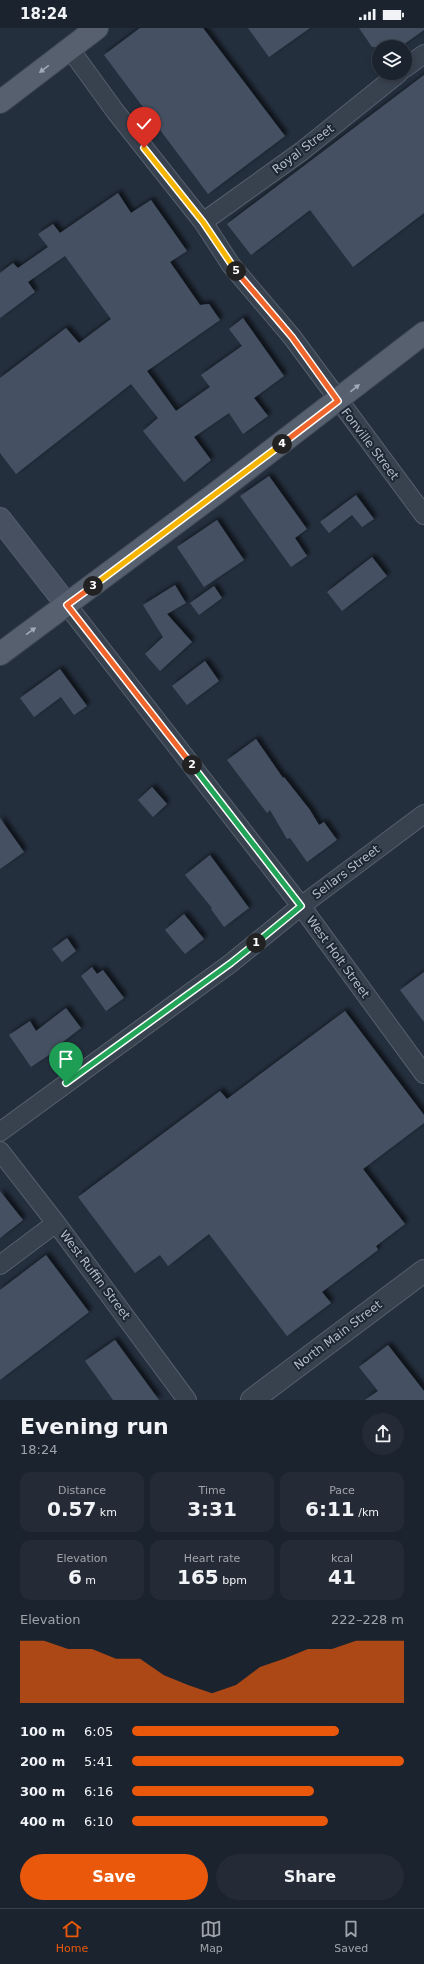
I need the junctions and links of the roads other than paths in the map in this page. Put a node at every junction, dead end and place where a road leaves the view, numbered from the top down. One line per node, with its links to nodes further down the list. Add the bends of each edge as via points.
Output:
1 (97, 28): 2 (main road)
2 (70, 49): 6 (main road, one-way to 6); 7 (street, Fonville Street)
3 (424, 54): 4 (street)
4 (412, 63)
5 (390, 80): 7 (street, Royal Street, via 302,151)
6 (0, 102)
7 (203, 222): 9 (street, Fonville Street, via 231,265 292,337)
8 (424, 333): 9 (main road, one-way to 8)
9 (338, 401): 10 (street, Fonville Street); 12 (main road)
10 (424, 515)
11 (0, 519): 12 (main road, West Holt Street)
12 (67, 605): 13 (main road, one-way to 12); 15 (street, West Holt Street)
13 (0, 654)
14 (424, 814): 15 (street, Sellars Street)
15 (301, 906): 16 (street, West Holt Street); 17 (street, Sellars Street, via 231,963)
16 (424, 1074)
17 (0, 1132)
18 (0, 1151): 19 (street, West Ruffin Street)
19 (56, 1223): 20 (street); 22 (street, West Ruffin Street)
20 (0, 1265)
21 (424, 1271): 23 (street, North Main Street)
22 (187, 1400)
23 (252, 1400)

